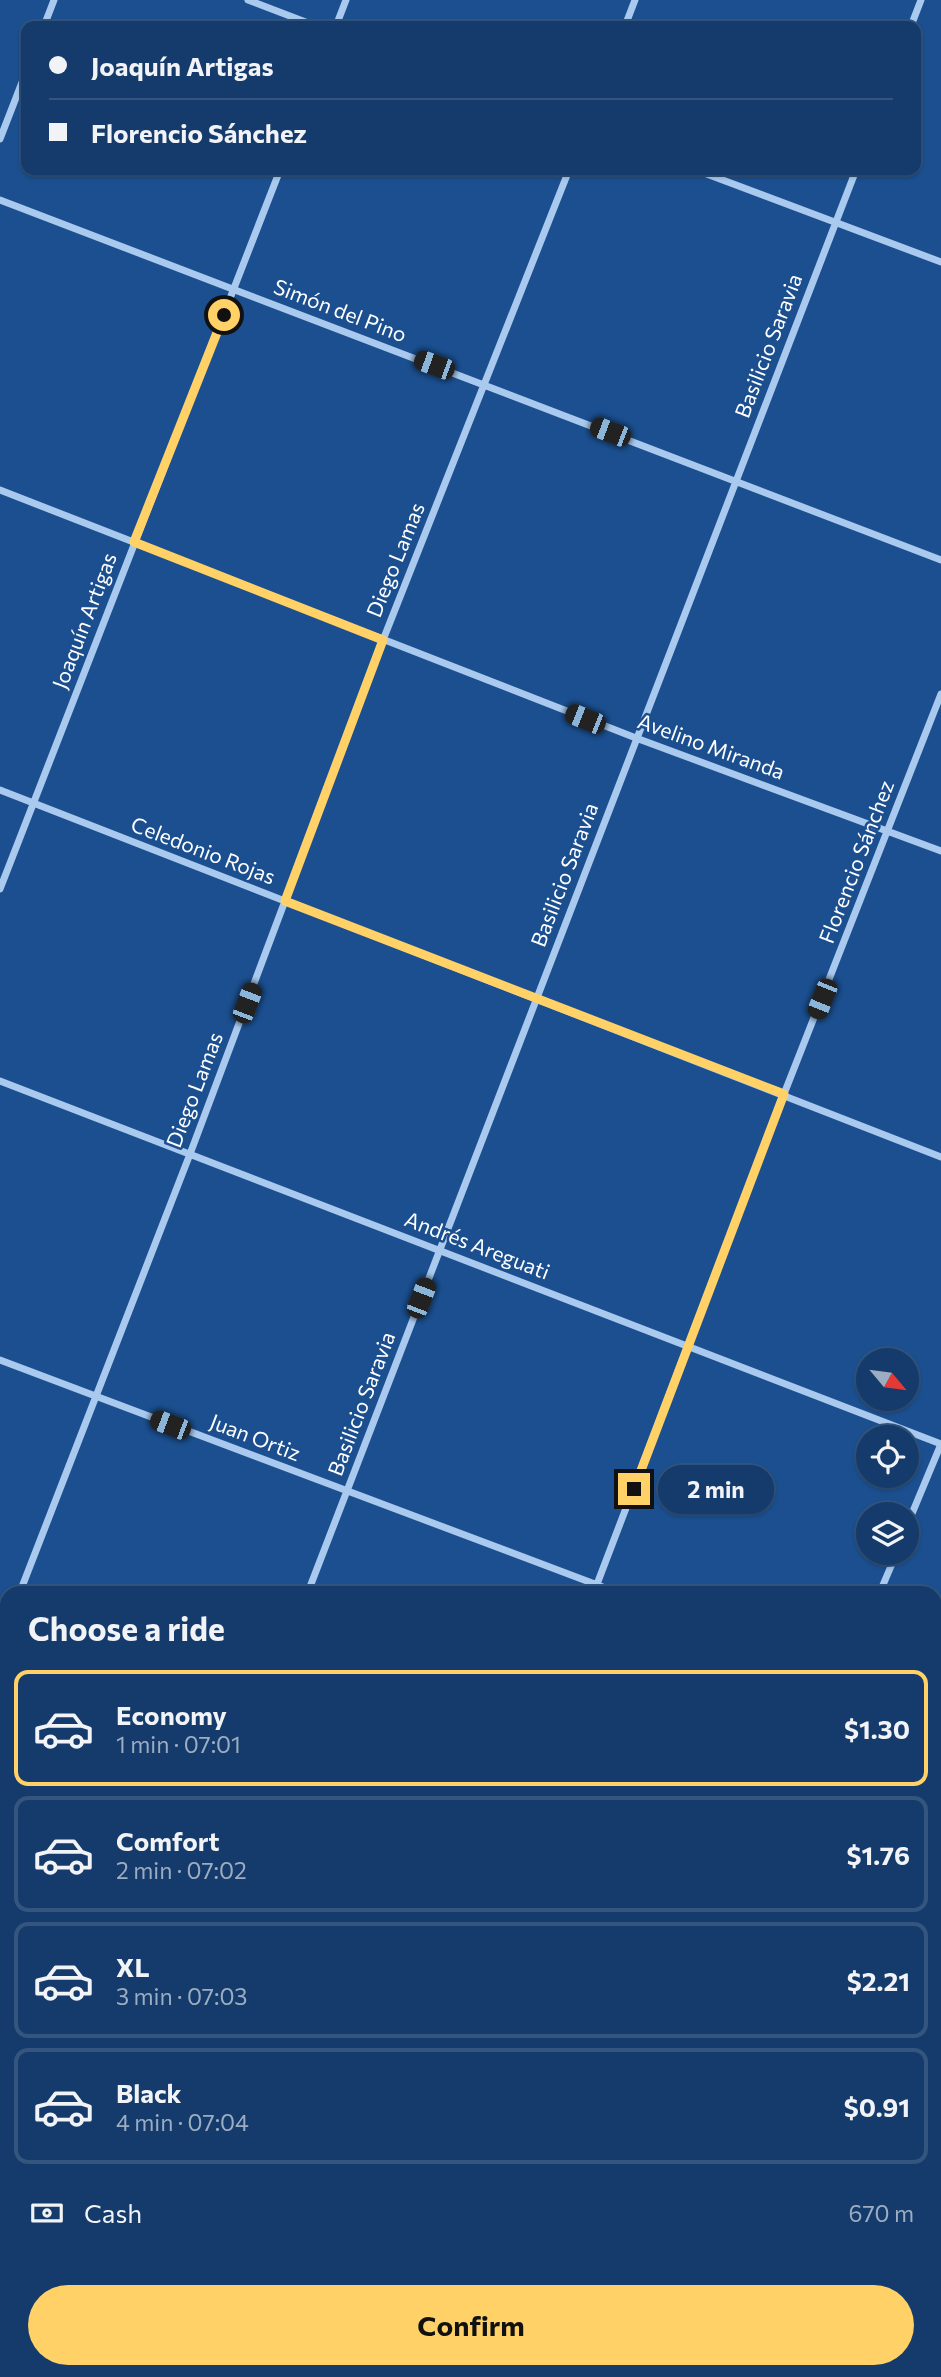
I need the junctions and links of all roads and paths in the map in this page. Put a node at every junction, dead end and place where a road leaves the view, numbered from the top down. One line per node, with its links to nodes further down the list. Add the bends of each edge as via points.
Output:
1 (54, 0): 6 (street)
2 (248, 0): 7 (street)
3 (346, 0): 8 (street)
4 (635, 0): 9 (street)
5 (922, 0): 10 (street)
6 (46, 21)
7 (303, 21)
8 (338, 21)
9 (627, 21)
10 (913, 21)
11 (21, 85): 12 (street)
12 (0, 139)
13 (278, 175): 20 (street, Joaquín Artigas)
14 (567, 175): 21 (street, Diego Lamas)
15 (709, 175): 18 (street)
16 (854, 175): 18 (street, Basilicio Saravia)
17 (0, 200): 20 (street, Simón del Pino)
18 (836, 223): 19 (street); 22 (street, Basilicio Saravia)
19 (941, 262)
20 (234, 290): 21 (street, Simón del Pino); 24 (street, Joaquín Artigas)
21 (484, 384): 22 (street, Simón del Pino); 26 (street, Diego Lamas)
22 (735, 481): 25 (street, Simón del Pino); 28 (street, Basilicio Saravia)
23 (0, 490): 24 (street, Avelino Miranda)
24 (134, 542): 26 (street, Avelino Miranda); 30 (street, Joaquín Artigas)
25 (941, 560)
26 (383, 640): 28 (street, Avelino Miranda); 34 (street, Diego Lamas)
27 (941, 694): 31 (street, Florencio Sánchez)
28 (636, 738): 31 (street, Avelino Miranda); 35 (street, Basilicio Saravia)
29 (0, 790): 30 (street, Celedonio Rojas)
30 (34, 804): 33 (street, Joaquín Artigas); 34 (street, Celedonio Rojas)
31 (888, 831): 32 (street, Avelino Miranda); 37 (street, Florencio Sánchez)
32 (941, 851)
33 (0, 889)
34 (285, 901): 35 (street, Celedonio Rojas); 38 (street, Diego Lamas)
35 (536, 999): 37 (street, Celedonio Rojas); 40 (street, Basilicio Saravia)
36 (0, 1081): 38 (street, Andrés Areguati)
37 (784, 1094): 39 (street, Celedonio Rojas); 41 (street, Florencio Sánchez)
38 (190, 1154): 40 (street, Andrés Areguati); 43 (street, Diego Lamas)
39 (941, 1157)
40 (439, 1250): 41 (street, Andrés Areguati); 45 (street, Basilicio Saravia)
41 (689, 1346): 44 (street, Andrés Areguati); 51 (street, Florencio Sánchez)
42 (0, 1360): 43 (street, Juan Ortiz)
43 (95, 1396): 45 (street, Juan Ortiz); 48 (street, Diego Lamas)
44 (941, 1444): 46 (street)
45 (347, 1491): 49 (street, Basilicio Saravia); 50 (street, Juan Ortiz)
46 (917, 1502)
47 (891, 1565): 52 (street)
48 (22, 1586)
49 (310, 1586)
50 (588, 1586)
51 (597, 1586)
52 (883, 1586)

